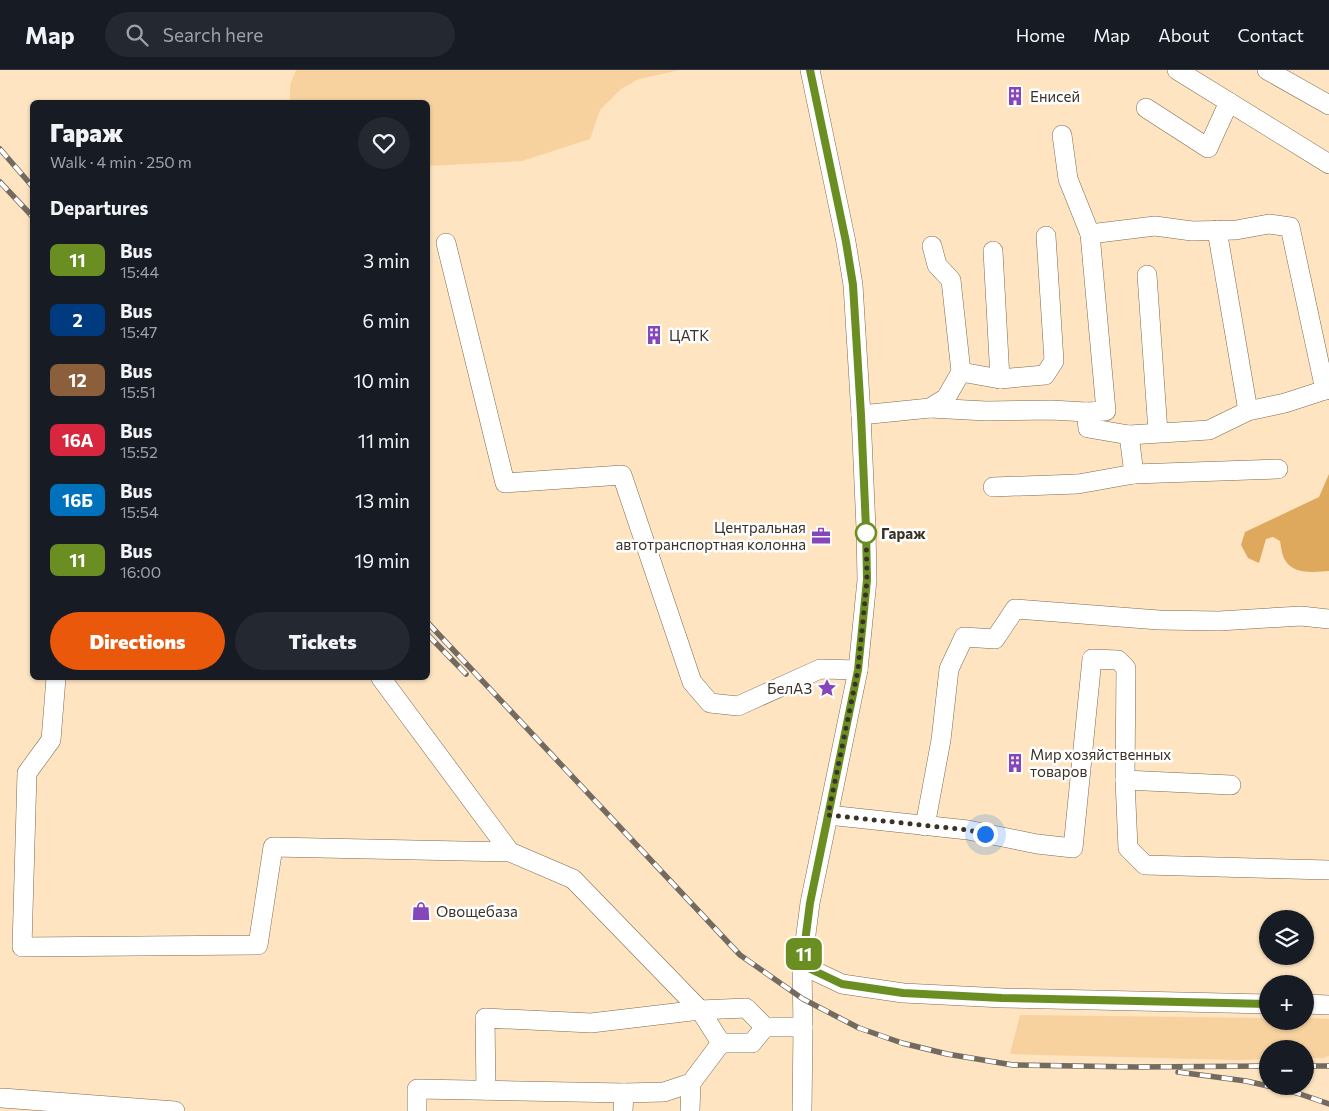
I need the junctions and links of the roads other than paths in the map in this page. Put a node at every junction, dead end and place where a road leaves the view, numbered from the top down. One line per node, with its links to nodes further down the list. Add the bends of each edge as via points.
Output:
1 (810, 70): 22 (street, via 853,285)
2 (1177, 70): 4 (street)
3 (1267, 70): 5 (street)
4 (1229, 102): 6 (street, via 1208,148); 8 (street)
5 (1329, 105)
6 (1146, 108)
7 (1062, 135): 10 (street, via 1068,179)
8 (1329, 164)
9 (1217, 230): 10 (street, via 1192,231 1155,226); 18 (street, via 1269,224 1290,227); 20 (street)
10 (1090, 234): 21 (street, via 1106,411)
11 (1046, 236): 17 (street, via 1054,361 1045,374)
12 (446, 243): 29 (street, via 505,483 622,475 692,682 710,703 738,706 820,669)
13 (932, 246): 16 (street, via 937,265 951,280)
14 (993, 251): 17 (street)
15 (1147, 276): 23 (street)
16 (962, 372): 17 (street); 19 (street, via 946,398)
17 (1000, 379)
18 (1327, 389): 20 (street)
19 (930, 408): 21 (street); 22 (street)
20 (1248, 411): 23 (street, via 1209,430)
21 (1086, 412): 24 (street, via 1088,428)
22 (861, 415): 29 (street, via 867,580)
23 (1158, 432): 24 (street)
24 (1129, 434): 26 (street)
25 (1278, 469): 26 (street)
26 (1134, 474): 27 (street, via 1078,484)
27 (993, 487)
28 (1329, 619): 35 (street, via 1301,616 1220,621 1159,620 1015,609 995,639 964,637 949,669 941,740)
29 (858, 670): 34 (street)
30 (56, 680): 36 (street, via 51,740 27,773 22,947 258,945 273,847)
31 (382, 680): 36 (street)
32 (1125, 780): 33 (street); 35 (street, via 1126,668 1118,660 1092,659 1073,848); 37 (street, via 1128,848 1145,865)
33 (1231, 785)
34 (828, 815): 35 (street); 38 (street, via 810,903)
35 (925, 826)
36 (510, 852): 42 (street, via 573,879)
37 (1329, 870)
38 (802, 965): 39 (street, via 842,984 903,993); 44 (street)
39 (1259, 1004)
40 (1314, 1004): 41 (street)
41 (1329, 1005)
42 (700, 1010): 43 (street, via 746,1008); 45 (street); 47 (street, via 591,1023 485,1018)
43 (765, 1027): 44 (street); 45 (street, via 752,1043)
44 (803, 1027): 53 (street)
45 (721, 1043): 46 (street)
46 (691, 1083): 49 (street); 52 (street)
47 (486, 1090): 49 (street); 51 (street, via 417,1089)
48 (2, 1098): 50 (street)
49 (624, 1102)
50 (175, 1111)
51 (417, 1111)
52 (690, 1111)
53 (802, 1111)

